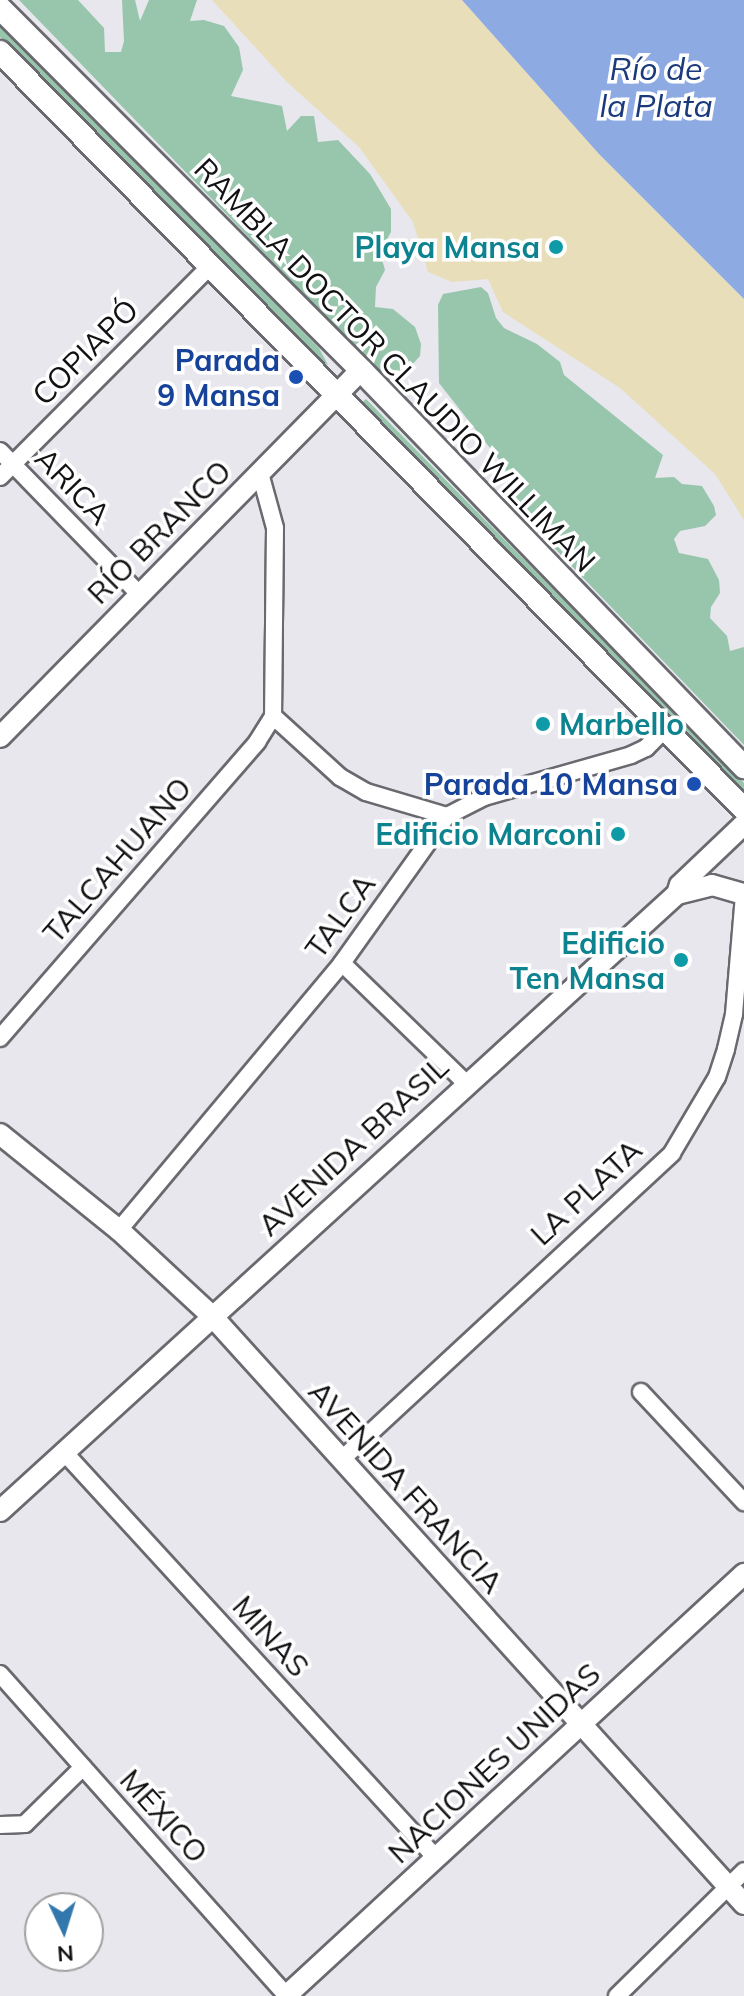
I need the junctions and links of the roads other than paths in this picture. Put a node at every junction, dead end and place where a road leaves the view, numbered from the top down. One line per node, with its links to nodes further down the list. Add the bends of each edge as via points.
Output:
1 (0, 8): 4 (main road, RAMBLA DOCTOR CLAUDIO WILLIMAN)
2 (0, 52): 3 (main road, RAMBLA DOCTOR CLAUDIO WILLIMAN)
3 (210, 266): 5 (main road, RAMBLA DOCTOR CLAUDIO WILLIMAN); 7 (street, COPIAPÓ)
4 (361, 370): 5 (street, RÍO BRANCO); 14 (main road, RAMBLA DOCTOR CLAUDIO WILLIMAN)
5 (337, 395): 8 (street, RÍO BRANCO); 12 (main road, RAMBLA DOCTOR CLAUDIO WILLIMAN)
6 (0, 451): 7 (street, ARICA)
7 (13, 464): 9 (street, COPIAPÓ); 10 (street, ARICA)
8 (260, 473): 10 (street, RÍO BRANCO); 11 (street, via 275,528)
9 (0, 477)
10 (139, 594): 13 (street, RÍO BRANCO)
11 (273, 716): 16 (street, via 340,777 366,792); 23 (street, TALCAHUANO, via 257,742)
12 (666, 728): 15 (main road, RAMBLA DOCTOR CLAUDIO WILLIMAN); 16 (street, TALCA, via 631,755 484,797)
13 (0, 737)
14 (744, 767)
15 (744, 809)
16 (447, 816): 22 (street, TALCA)
17 (744, 824): 18 (street, AVENIDA BRASIL)
18 (715, 853): 19 (street); 20 (street, AVENIDA BRASIL)
19 (724, 887): 20 (street, LA PLATA, via 701,886); 21 (street, LA PLATA)
20 (677, 894): 24 (street, AVENIDA BRASIL)
21 (744, 894): 30 (street, LA PLATA, via 726,1049 717,1077 672,1153)
22 (342, 963): 24 (street); 26 (street, TALCA)
23 (0, 1038)
24 (466, 1083): 27 (street, AVENIDA BRASIL)
25 (0, 1134): 26 (street, AVENIDA FRANCIA)
26 (119, 1230): 27 (street, AVENIDA FRANCIA)
27 (212, 1316): 29 (street, AVENIDA BRASIL); 30 (street, AVENIDA FRANCIA)
28 (641, 1392): 31 (street)
29 (64, 1452): 32 (street, AVENIDA BRASIL); 38 (street, MINAS)
30 (341, 1460): 35 (street, AVENIDA FRANCIA)
31 (744, 1502)
32 (0, 1511)
33 (743, 1576): 35 (street, NACIONES UNIDAS)
34 (0, 1674): 36 (street, MÉXICO)
35 (581, 1724): 38 (street, NACIONES UNIDAS); 40 (street, AVENIDA FRANCIA)
36 (83, 1767): 37 (street, via 25,1824); 42 (street, MÉXICO)
37 (0, 1825)
38 (436, 1858): 42 (street, NACIONES UNIDAS)
39 (744, 1871): 40 (street)
40 (728, 1887): 41 (street, AVENIDA FRANCIA); 43 (street)
41 (744, 1904)
42 (286, 1996)
43 (617, 1996)

